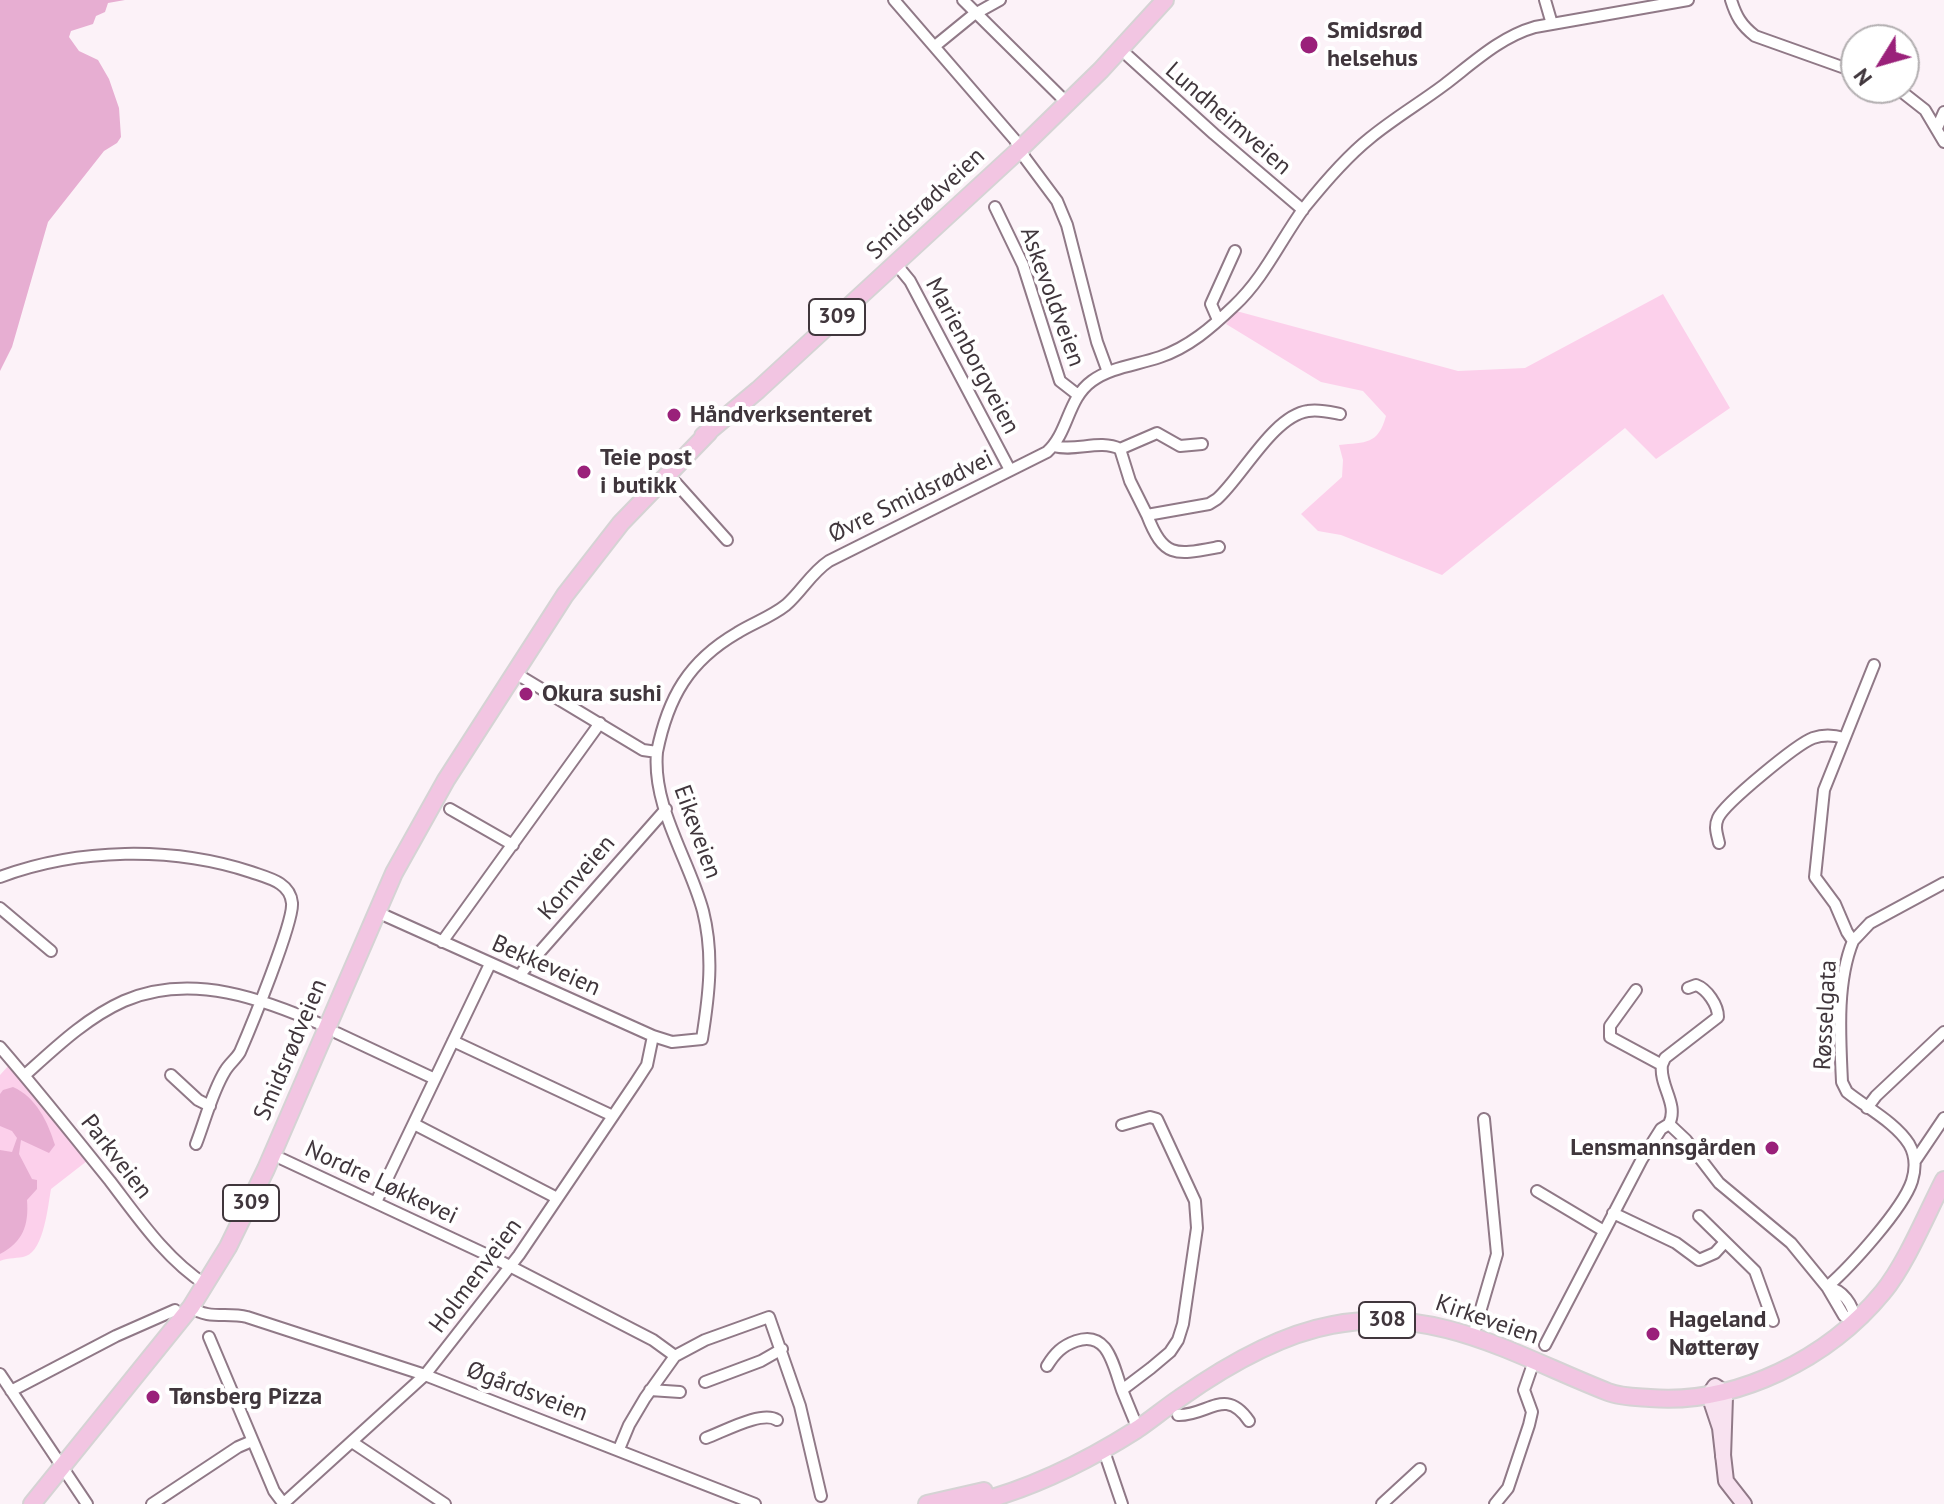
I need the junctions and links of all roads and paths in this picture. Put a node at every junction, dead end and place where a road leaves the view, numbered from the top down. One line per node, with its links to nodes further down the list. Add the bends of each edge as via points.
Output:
1 (894, 0): 10 (street)
2 (963, 0): 8 (street)
3 (1000, 0): 8 (street)
4 (1165, 0): 18 (main road, Smidsrødveien / 309)
5 (1545, 0): 9 (street)
6 (1688, 0): 9 (street)
7 (1731, 0): 12 (street, via 1736,16 1755,36)
8 (976, 14): 10 (street); 13 (street)
9 (1552, 24): 20 (street, via 1512,35 1373,135)
10 (935, 46): 18 (street)
11 (1128, 56): 20 (street, Lundheimveien)
12 (1840, 66)
13 (1061, 97)
14 (1919, 104): 16 (street)
15 (1944, 112): 16 (street)
16 (1937, 128): 17 (street)
17 (1944, 142)
18 (1020, 149): 22 (main road, Smidsrødveien / 309); 24 (street, via 1064,216)
19 (995, 207): 25 (street, Askevoldveien, via 1023,265 1060,381)
20 (1303, 210): 23 (street, via 1257,280)
21 (1235, 251): 23 (street, via 1211,304)
22 (896, 264): 30 (street, Marienborgveien, via 910,281); 36 (main road, Smidsrødveien / 309, via 625,503 586,554)
23 (1218, 320): 24 (street, via 1181,349)
24 (1108, 372): 25 (street)
25 (1078, 395): 28 (street)
26 (1340, 414): 32 (street, via 1299,414 1217,499)
27 (1202, 444): 29 (street, via 1180,446 1157,433)
28 (1054, 446): 29 (street); 30 (street, Øvre Smidsrødvei)
29 (1120, 449): 32 (street)
30 (1010, 470): 39 (street, Øvre Smidsrødvei, via 829,561 786,604 703,655 679,692)
31 (676, 483): 33 (street)
32 (1147, 515): 34 (street, via 1155,536 1169,551)
33 (727, 540)
34 (1219, 547)
35 (1874, 665): 38 (street, Røsselgata)
36 (515, 673): 37 (street); 47 (main road, Smidsrødveien / 309, via 418,827)
37 (600, 723): 39 (street, via 643,750); 43 (street)
38 (1844, 738): 42 (street, via 1811,739 1780,761 1721,814 1716,826); 48 (street, Røsselgata, via 1824,790 1815,877)
39 (657, 752): 41 (street, Eikeveien, via 657,779)
40 (450, 809): 43 (street)
41 (666, 809): 52 (street, Kornveien); 59 (street, Eikeveien, via 696,887 710,943)
42 (1719, 843)
43 (513, 845): 49 (street)
44 (0, 877): 55 (street, via 55,862 135,854 220,864 271,879 289,892 292,905)
45 (1944, 883): 48 (street, via 1870,923)
46 (0, 908): 50 (street)
47 (377, 912): 49 (street, Bekkeveien); 56 (main road, Smidsrødveien / 309)
48 (1853, 941): 67 (street, Røsselgata, via 1842,1010 1842,1082)
49 (442, 942): 51 (street, Bekkeveien)
50 (51, 951)
51 (490, 964): 52 (street, Bekkeveien); 60 (street)
52 (521, 977): 58 (street, Bekkeveien)
53 (1688, 988): 62 (street, via 1703,988 1718,1017)
54 (1636, 990): 62 (street, via 1608,1033)
55 (260, 999): 56 (street); 63 (street, via 198,989 139,995 87,1023); 66 (street)
56 (332, 1030): 65 (street); 86 (main road, Smidsrødveien / 309, via 251,1203)
57 (1944, 1032): 67 (street)
58 (653, 1036): 59 (street, Bekkeveien, via 672,1042); 68 (street, Holmenveien, via 647,1065)
59 (702, 1039)
60 (453, 1041): 65 (street); 68 (street)
61 (0, 1047): 63 (street, Parkveien)
62 (1662, 1065): 72 (street, via 1674,1112)
63 (25, 1075): 86 (street, Parkveien, via 167,1253)
64 (171, 1075): 66 (street)
65 (435, 1079): 71 (street)
66 (210, 1106): 74 (street)
67 (1867, 1108): 76 (street, Røsselgata, via 1904,1138)
68 (613, 1116): 79 (street, Holmenveien)
69 (1944, 1118): 76 (street)
70 (1484, 1119): 91 (street, via 1497,1254)
71 (414, 1124): 79 (street); 80 (street)
72 (1669, 1124): 81 (street, via 1656,1135); 87 (street, via 1719,1183 1776,1229)
73 (1122, 1125): 102 (street, via 1157,1119 1198,1214 1181,1334 1170,1352)
74 (196, 1144)
75 (282, 1159): 80 (street, Nordre Løkkevei)
76 (1915, 1161): 87 (street, via 1912,1181 1896,1210)
77 (1944, 1180): 89 (main road, Kirkeveien / 308, via 1902,1260)
78 (1537, 1191): 83 (street)
79 (557, 1198): 85 (street, Holmenveien)
80 (376, 1202): 85 (street, Nordre Løkkevei)
81 (1613, 1213): 83 (street); 84 (street, via 1699,1260)
82 (1699, 1216): 84 (street)
83 (1604, 1231): 93 (street)
84 (1725, 1242): 90 (street, via 1755,1271)
85 (510, 1268): 95 (street, Nordre Løkkevei); 99 (street, Holmenveien)
86 (206, 1285): 88 (main road, Smidsrødveien / 309)
87 (1827, 1287): 89 (street, via 1836,1288)
88 (183, 1309): 99 (street, Øgårdsveien, via 206,1316 247,1317); 103 (street, via 116,1336); 115 (main road, Smidsrødveien / 309)
89 (1851, 1315): 104 (main road, Kirkeveien / 308, via 1789,1355)
90 (1773, 1321)
91 (1473, 1336): 96 (main road, Kirkeveien / 308); 106 (main road, Kirkeveien / 308, via 1409,1320 1329,1325 1262,1350)
92 (209, 1337): 111 (street)
93 (1545, 1345)
94 (782, 1349): 95 (street, via 769,1317); 100 (street); 117 (street)
95 (675, 1356): 101 (street)
96 (1534, 1361): 104 (main road, Kirkeveien / 308, via 1608,1392 1661,1399); 129 (street, via 1525,1384 1532,1412 1529,1425 1508,1488)
97 (1047, 1366): 102 (street, via 1065,1345 1094,1338 1104,1346)
98 (0, 1374): 103 (street)
99 (425, 1375): 112 (street, Holmenveien); 113 (street, Øgårdsveien)
100 (705, 1382)
101 (650, 1390): 105 (street); 113 (street)
102 (1122, 1390): 109 (street)
103 (11, 1391): 115 (street)
104 (1716, 1391): 118 (main road, via 1726,1481)
105 (680, 1392)
106 (1179, 1406): 108 (street, Kirkeveien, via 1188,1415 1228,1404); 109 (main road, Kirkeveien / 308)
107 (777, 1420): 110 (street, via 760,1417)
108 (1249, 1421)
109 (1135, 1425): 125 (main road, Kirkeveien / 308, via 1033,1474); 126 (main road, Kirkeveien / 308, via 1055,1475)
110 (706, 1438)
111 (252, 1441): 121 (street); 122 (street)
112 (352, 1442): 122 (street, Holmenveien); 123 (street)
113 (619, 1449): 124 (street, Øgårdsveien)
114 (1106, 1457): 127 (street)
115 (61, 1465): 119 (main road, Smidsrødveien / 309); 120 (street)
116 (1420, 1469): 128 (street)
117 (821, 1496)
118 (1742, 1503)
119 (32, 1504)
120 (87, 1504)
121 (152, 1504)
122 (283, 1504)
123 (445, 1504)
124 (755, 1504)
125 (927, 1504)
126 (971, 1504)
127 (1122, 1504)
128 (1382, 1504)
129 (1495, 1504)

